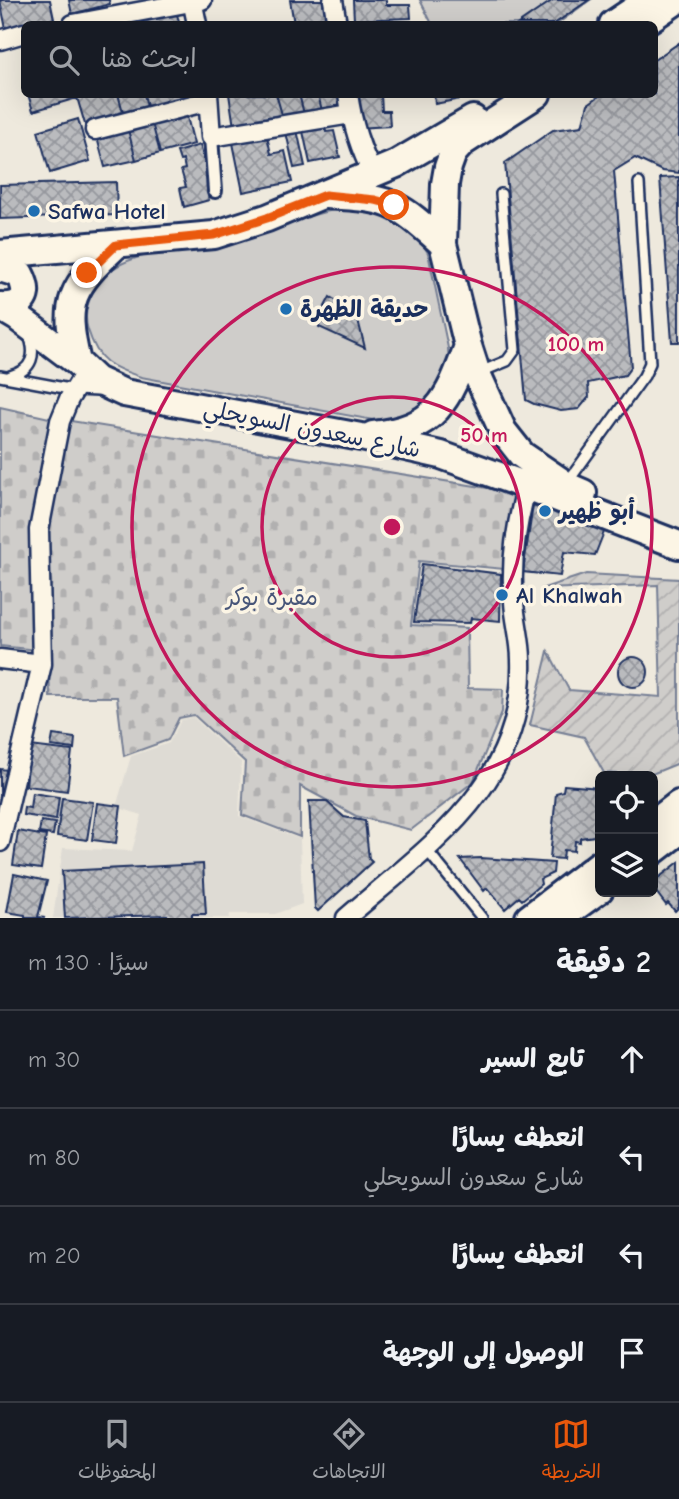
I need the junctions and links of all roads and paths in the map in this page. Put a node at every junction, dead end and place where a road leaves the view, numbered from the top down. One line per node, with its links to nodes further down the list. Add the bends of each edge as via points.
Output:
1 (333, 0): 7 (street)
2 (649, 0): 8 (main road)
3 (677, 0): 9 (main road)
4 (195, 1): 5 (street); 6 (street)
5 (89, 21)
6 (197, 21)
7 (336, 21)
8 (618, 21)
9 (646, 21)
10 (21, 34): 11 (street)
11 (0, 40)
12 (208, 98): 17 (street); 18 (street)
13 (349, 98): 16 (street)
14 (503, 98): 19 (main road)
15 (531, 98): 24 (main road, via 453,153 445,184)
16 (351, 114): 18 (street); 19 (street)
17 (95, 130)
18 (211, 137): 21 (street)
19 (373, 174): 23 (main road)
20 (639, 183): 35 (lane, via 650,363)
21 (215, 191)
22 (502, 194): 30 (lane, via 515,350 507,361)
23 (325, 195): 24 (main road, via 394,205); 25 (main road, via 214,235)
24 (443, 244): 29 (main road)
25 (116, 245): 26 (main road); 31 (main road, via 87,273 73,296 69,331)
26 (0, 254)
27 (0, 268): 28 (main road, via 20,274 26,285 20,303)
28 (6, 310): 31 (main road, شارع سعدون السويحلي); 32 (lane, via 31,340 33,360 21,373)
29 (468, 346): 30 (main road); 33 (main road, via 442,403 418,426)
30 (477, 373): 35 (main road, via 503,431 522,455)
31 (79, 374): 32 (lane); 33 (main road, شارع سعدون السويحلي, via 124,393); 39 (street, via 60,421 40,530)
32 (1, 376)
33 (361, 437): 34 (main road, شارع سعدون السويحلي, via 441,455)
34 (527, 485): 37 (main road, شارع سعدون السويحلي); 45 (street, via 513,554 522,680 514,726 484,789)
35 (566, 485): 36 (main road)
36 (679, 530)
37 (679, 545)
38 (0, 659): 39 (street)
39 (42, 664): 43 (street)
40 (679, 804): 41 (main road)
41 (658, 820)
42 (679, 831): 44 (main road)
43 (0, 842)
44 (658, 846)
45 (426, 849): 48 (street); 49 (lane)
46 (595, 868): 50 (main road)
47 (595, 893): 51 (main road)
48 (346, 918)
49 (482, 918)
50 (529, 918)
51 (560, 918)

